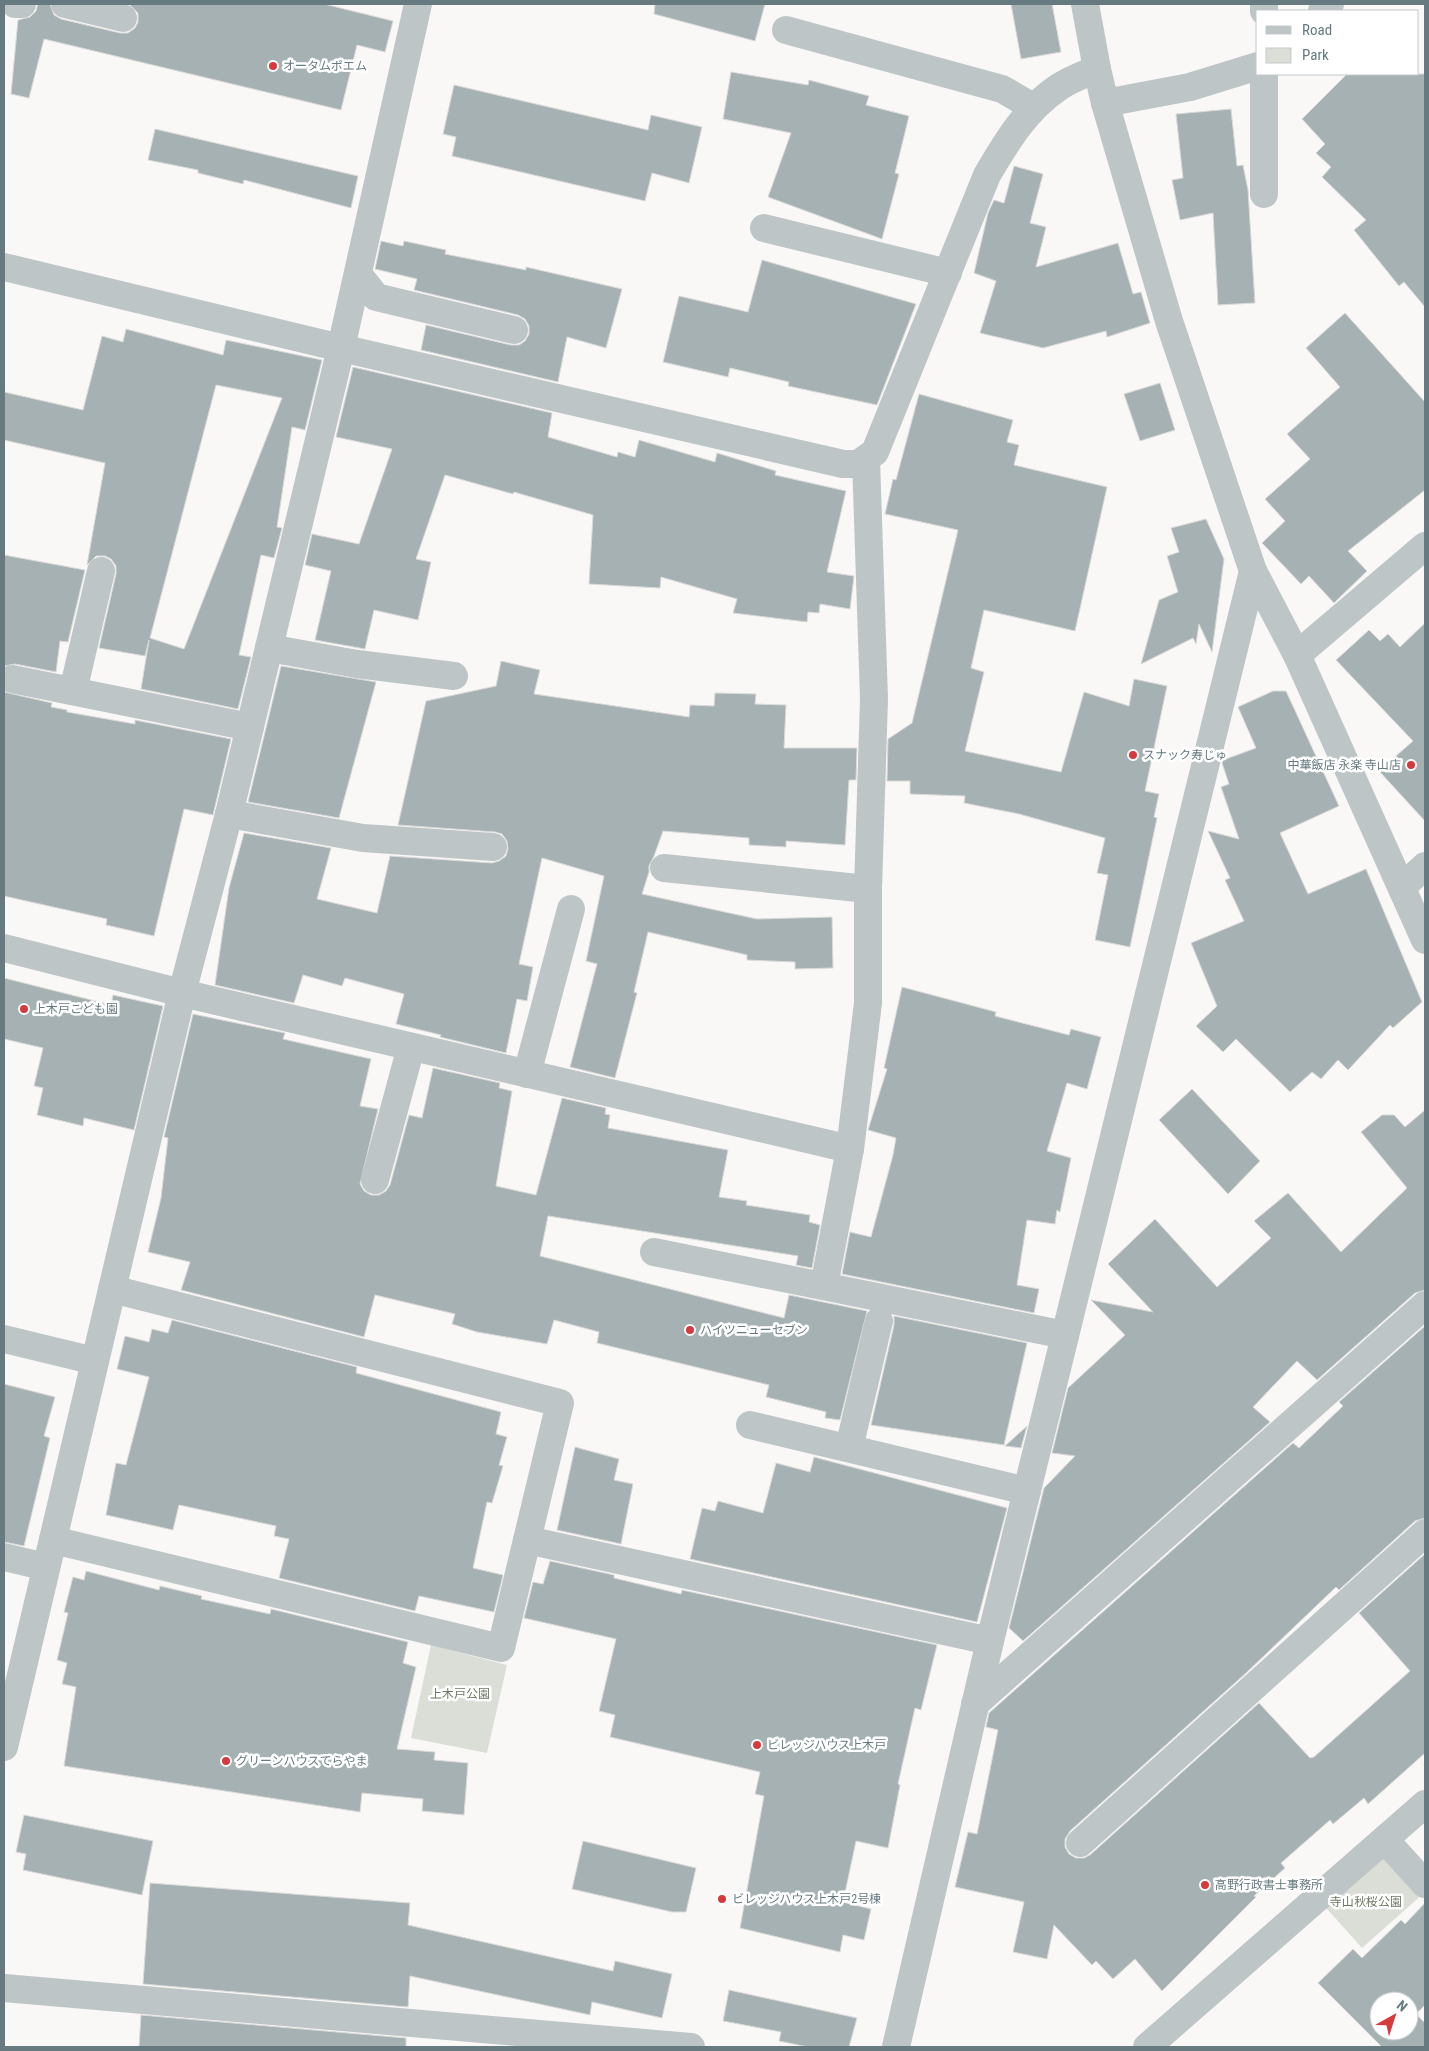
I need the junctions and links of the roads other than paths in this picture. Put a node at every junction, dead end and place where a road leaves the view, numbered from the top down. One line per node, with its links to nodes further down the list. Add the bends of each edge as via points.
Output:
1 (15, 4): 2 (street)
2 (22, 4)
3 (65, 4): 6 (street)
4 (418, 4): 17 (street)
5 (1085, 4): 9 (street)
6 (123, 18)
7 (786, 30): 12 (street, via 1002,89)
8 (1256, 67): 11 (street, via 1190,86)
9 (1097, 68): 11 (street); 12 (street, via 1060,86)
10 (1264, 75): 13 (street)
11 (1105, 103): 23 (street, via 1169,321)
12 (1033, 107): 16 (street, via 987,175)
13 (1264, 194)
14 (764, 228): 16 (street)
15 (4, 267): 19 (street)
16 (948, 272): 20 (street, via 875,452)
17 (358, 274): 18 (street, via 376,297); 19 (street)
18 (514, 330)
19 (341, 348): 20 (street, via 843,464 858,464); 24 (street)
20 (866, 459): 35 (street, via 874,699)
21 (1425, 546): 25 (street)
22 (101, 571): 28 (street)
23 (1253, 571): 25 (street); 49 (street)
24 (269, 648): 26 (street, via 357,664); 29 (street)
25 (1297, 655): 34 (street)
26 (454, 676)
27 (12, 679): 28 (street)
28 (73, 691): 29 (street)
29 (250, 727): 30 (street)
30 (229, 814): 31 (street, via 363,838); 39 (street)
31 (493, 847)
32 (1425, 866): 34 (street)
33 (664, 868): 35 (street)
34 (1402, 887): 37 (street)
35 (868, 889): 42 (street, via 868,1003)
36 (571, 909): 41 (street)
37 (1425, 940)
38 (4, 948): 39 (street)
39 (182, 993): 40 (street); 46 (street)
40 (411, 1047): 41 (street); 43 (street)
41 (527, 1074): 42 (street)
42 (850, 1149): 45 (street)
43 (375, 1180)
44 (654, 1252): 45 (street)
45 (824, 1286): 49 (street)
46 (112, 1289): 51 (street); 57 (street, via 560,1403)
47 (1425, 1306): 61 (street)
48 (879, 1321): 53 (street)
49 (1065, 1335): 54 (street)
50 (4, 1339): 51 (street)
51 (95, 1361): 56 (street)
52 (750, 1425): 53 (street)
53 (849, 1448): 54 (street)
54 (1027, 1491): 60 (street)
55 (1425, 1533): 65 (street)
56 (53, 1540): 57 (street, via 501,1648); 59 (street)
57 (527, 1540): 60 (street)
58 (4, 1557): 59 (street)
59 (46, 1567): 62 (street)
60 (990, 1641): 61 (street)
61 (975, 1704): 69 (street)
62 (4, 1748)
63 (1425, 1804): 64 (street)
64 (1385, 1840): 66 (street); 70 (street)
65 (1080, 1843)
66 (1425, 1884)
67 (4, 1988): 68 (street)
68 (681, 2046)
69 (896, 2047)
70 (1147, 2047)

